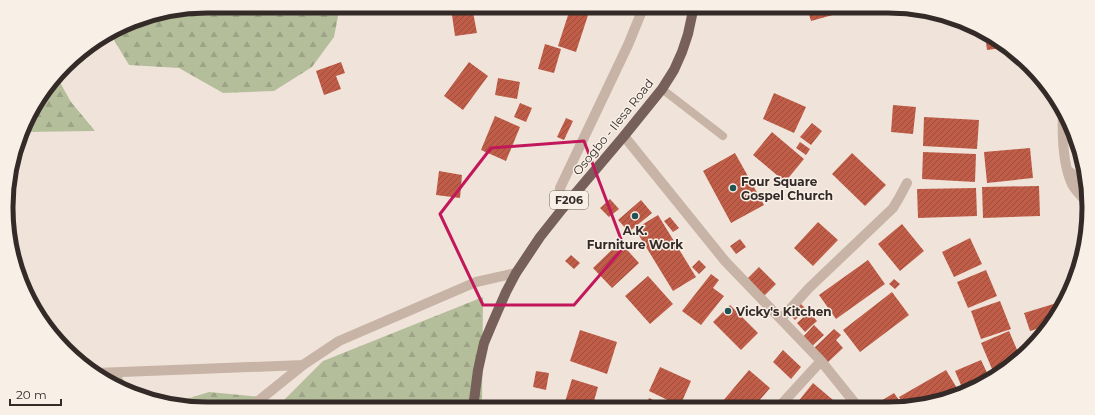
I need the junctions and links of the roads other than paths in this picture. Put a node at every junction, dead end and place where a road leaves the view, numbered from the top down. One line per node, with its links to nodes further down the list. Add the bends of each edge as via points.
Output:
1 (641, 13): 11 (street, via 560,188)
2 (692, 13): 3 (main road, Osogbo - Ilesa Road / F206, via 682,52)
3 (662, 89): 5 (main road, Osogbo - Ilesa Road / F206); 6 (lane)
4 (1062, 122): 7 (street)
5 (624, 136): 11 (main road, Osogbo - Ilesa Road / F206); 13 (street, via 725,261)
6 (724, 136)
7 (1067, 170): 8 (street); 10 (street, via 1073,186)
8 (1079, 179)
9 (907, 183): 13 (street, via 893,208 809,288)
10 (1082, 196)
11 (563, 208): 12 (main road, Osogbo - Ilesa Road / F206)
12 (516, 273): 15 (street, via 476,282 339,341); 18 (main road, Osogbo - Ilesa Road / F206, via 484,343)
13 (781, 319): 14 (street)
14 (821, 361): 19 (street); 20 (street)
15 (303, 365): 16 (street); 17 (street)
16 (105, 373)
17 (258, 402)
18 (473, 402)
19 (783, 402)
20 (854, 402)

